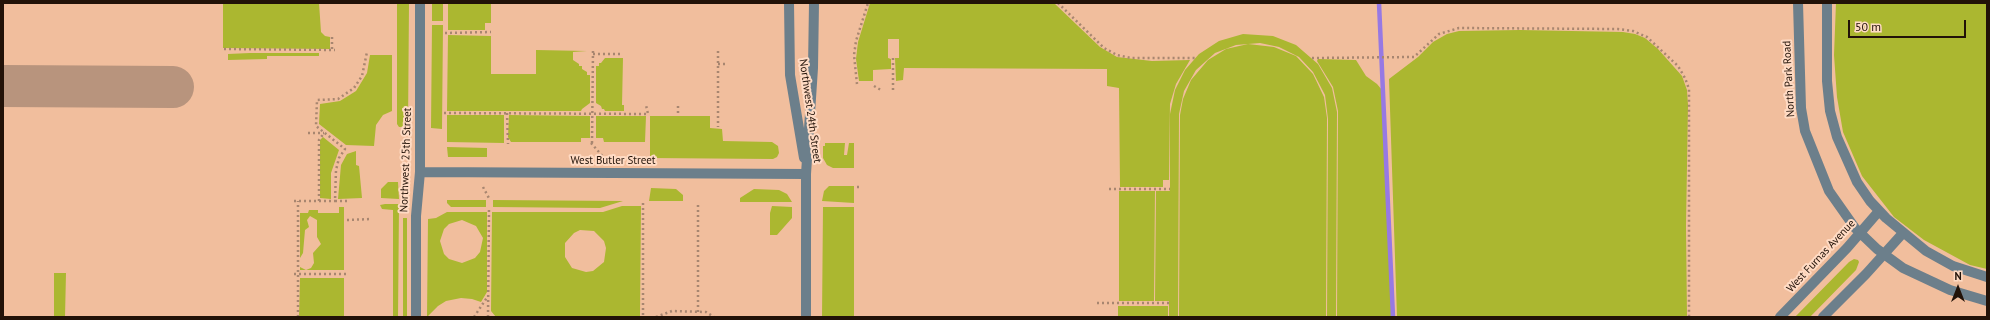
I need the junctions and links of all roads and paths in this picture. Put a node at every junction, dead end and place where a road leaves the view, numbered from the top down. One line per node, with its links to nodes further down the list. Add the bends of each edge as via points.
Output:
1 (420, 3): 35 (street, Northwest 25th Street)
2 (789, 3): 36 (street, Northwest 24th Street, via 790,75)
3 (814, 3): 36 (street, Northwest 24th Street, via 813,68)
4 (868, 3): 20 (path, via 854,55)
5 (1058, 3): 16 (path, via 1104,48 1117,55 1131,58)
6 (1798, 3): 52 (street, North Park Road, via 1799,79 1805,131 1829,191)
7 (1827, 3): 49 (street, via 1827,81 1830,111 1837,137 1857,182)
8 (491, 32): 9 (path)
9 (445, 33)
10 (332, 37): 11 (path, via 334,50)
11 (224, 49)
12 (367, 52): 32 (path, via 362,76 354,88 338,99 317,100 316,126)
13 (718, 52): 18 (path)
14 (623, 54): 28 (path, via 593,52)
15 (893, 58): 23 (path)
16 (1195, 58)
17 (1312, 58): 72 (path, via 1414,57 1439,34 1459,28 1618,29 1633,31 1647,37 1678,66 1688,89)
18 (718, 64): 19 (path); 30 (path)
19 (727, 64)
20 (857, 84)
21 (874, 86): 22 (path)
22 (881, 90)
23 (893, 90)
24 (646, 106): 28 (path, via 648,114)
25 (678, 106): 29 (path)
26 (444, 113): 27 (path)
27 (507, 113): 28 (path); 33 (path)
28 (593, 113): 34 (path, via 592,143)
29 (678, 114)
30 (718, 127)
31 (308, 133): 32 (path)
32 (324, 133): 43 (path, via 319,140); 44 (path, via 345,149 338,158)
33 (508, 144)
34 (604, 158)
35 (420, 172): 36 (street, West Butler Street); 65 (street, Northwest 25th Street, via 416,216)
36 (806, 174): 71 (street, Northwest 24th Street)
37 (483, 187): 40 (path)
38 (1109, 189): 39 (path)
39 (1170, 189)
40 (490, 200)
41 (294, 201): 42 (path)
42 (298, 201): 43 (path); 56 (path)
43 (319, 201): 44 (path)
44 (335, 201): 45 (path)
45 (347, 201)
46 (642, 203): 68 (path)
47 (698, 203): 63 (path)
48 (489, 209): 59 (path)
49 (1879, 211): 52 (street, West Furnas Avenue); 53 (street)
50 (372, 219): 51 (path)
51 (347, 220)
52 (1860, 233): 54 (street, North Park Road); 73 (street, West Furnas Avenue)
53 (1903, 233): 54 (street); 58 (street, via 1926,251 1953,266)
54 (1884, 254): 60 (street, North Park Road, via 1903,268 1926,279 1955,292); 74 (street)
55 (294, 274): 56 (path)
56 (298, 274): 57 (path); 64 (path)
57 (347, 274)
58 (1987, 277)
59 (488, 296): 66 (path); 67 (path)
60 (1987, 301)
61 (1097, 304): 62 (path)
62 (1169, 304)
63 (698, 312): 69 (path, via 672,311); 70 (path, via 706,312)
64 (298, 317)
65 (416, 317)
66 (474, 317)
67 (488, 317)
68 (642, 317)
69 (656, 317)
70 (714, 317)
71 (806, 317)
72 (1689, 317)
73 (1780, 317)
74 (1824, 317)

